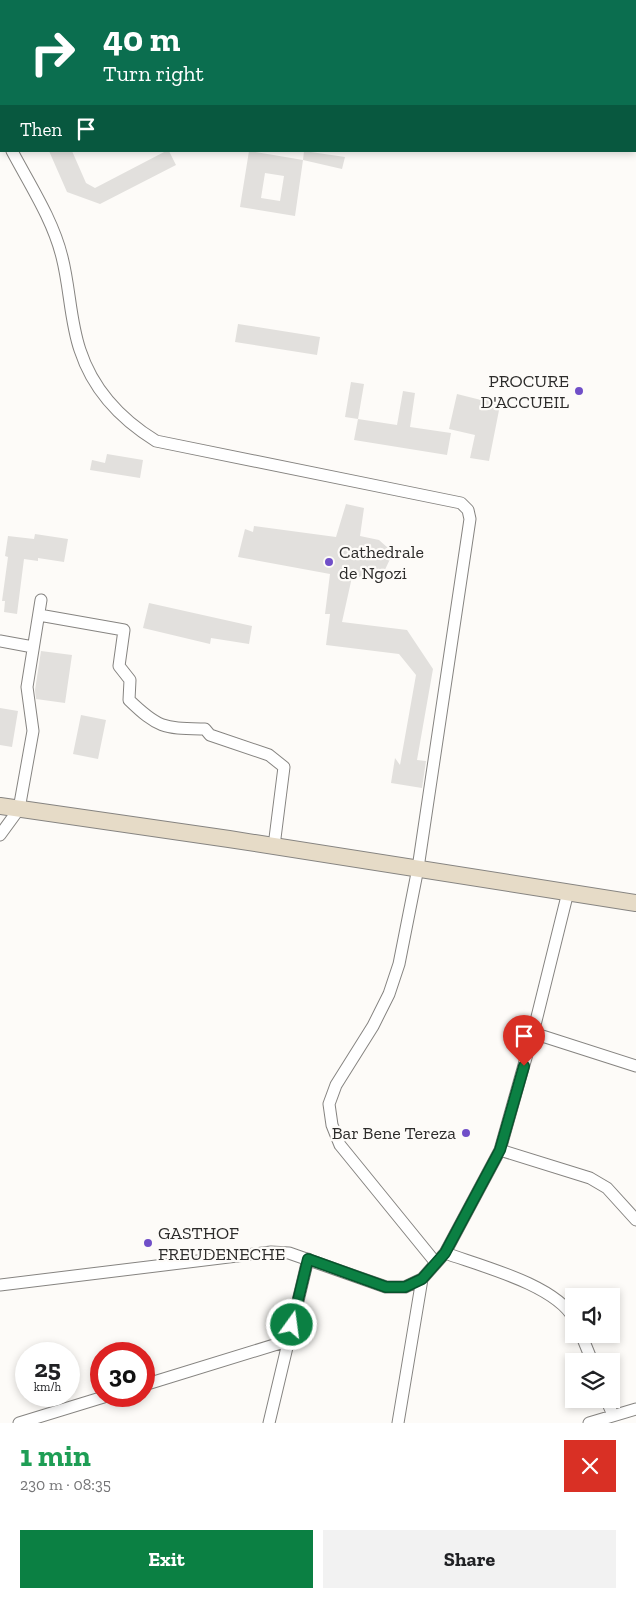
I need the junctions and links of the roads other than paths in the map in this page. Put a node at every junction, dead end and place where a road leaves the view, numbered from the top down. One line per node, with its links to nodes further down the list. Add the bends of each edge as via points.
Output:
1 (13, 152): 10 (street, via 49,222 62,256 80,350 94,382 131,426 156,442 461,503 468,510 470,520)
2 (41, 600): 3 (street)
3 (39, 615): 5 (street); 9 (street, via 124,630 119,666 130,680 130,700 151,721 172,729 205,729 210,735 269,755 284,768)
4 (0, 641): 5 (street)
5 (33, 648): 7 (street, via 27,687 33,730)
6 (0, 806): 7 (street)
7 (19, 809): 8 (street); 9 (street)
8 (0, 835)
9 (274, 846): 10 (street)
10 (418, 868): 11 (street); 19 (street, via 399,964 389,994 336,1085 329,1104 332,1125 340,1145)
11 (568, 892): 12 (street); 13 (street)
12 (636, 903)
13 (533, 1033): 14 (street); 15 (street)
14 (636, 1066)
15 (500, 1150): 16 (street, via 590,1178 607,1188); 17 (street)
16 (636, 1220)
17 (445, 1253): 19 (street); 22 (street, via 541,1289)
18 (308, 1259): 20 (street, via 386,1287 405,1287); 21 (street, via 271,1252); 23 (street)
19 (436, 1263): 20 (street)
20 (422, 1279): 31 (street)
21 (0, 1285)
22 (565, 1308)
23 (287, 1341): 24 (street); 30 (street)
24 (155, 1382)
25 (90, 1401): 29 (street)
26 (610, 1408): 28 (street)
27 (636, 1409): 28 (street)
28 (613, 1415): 32 (street)
29 (19, 1423)
30 (269, 1423)
31 (398, 1423)
32 (589, 1423)

